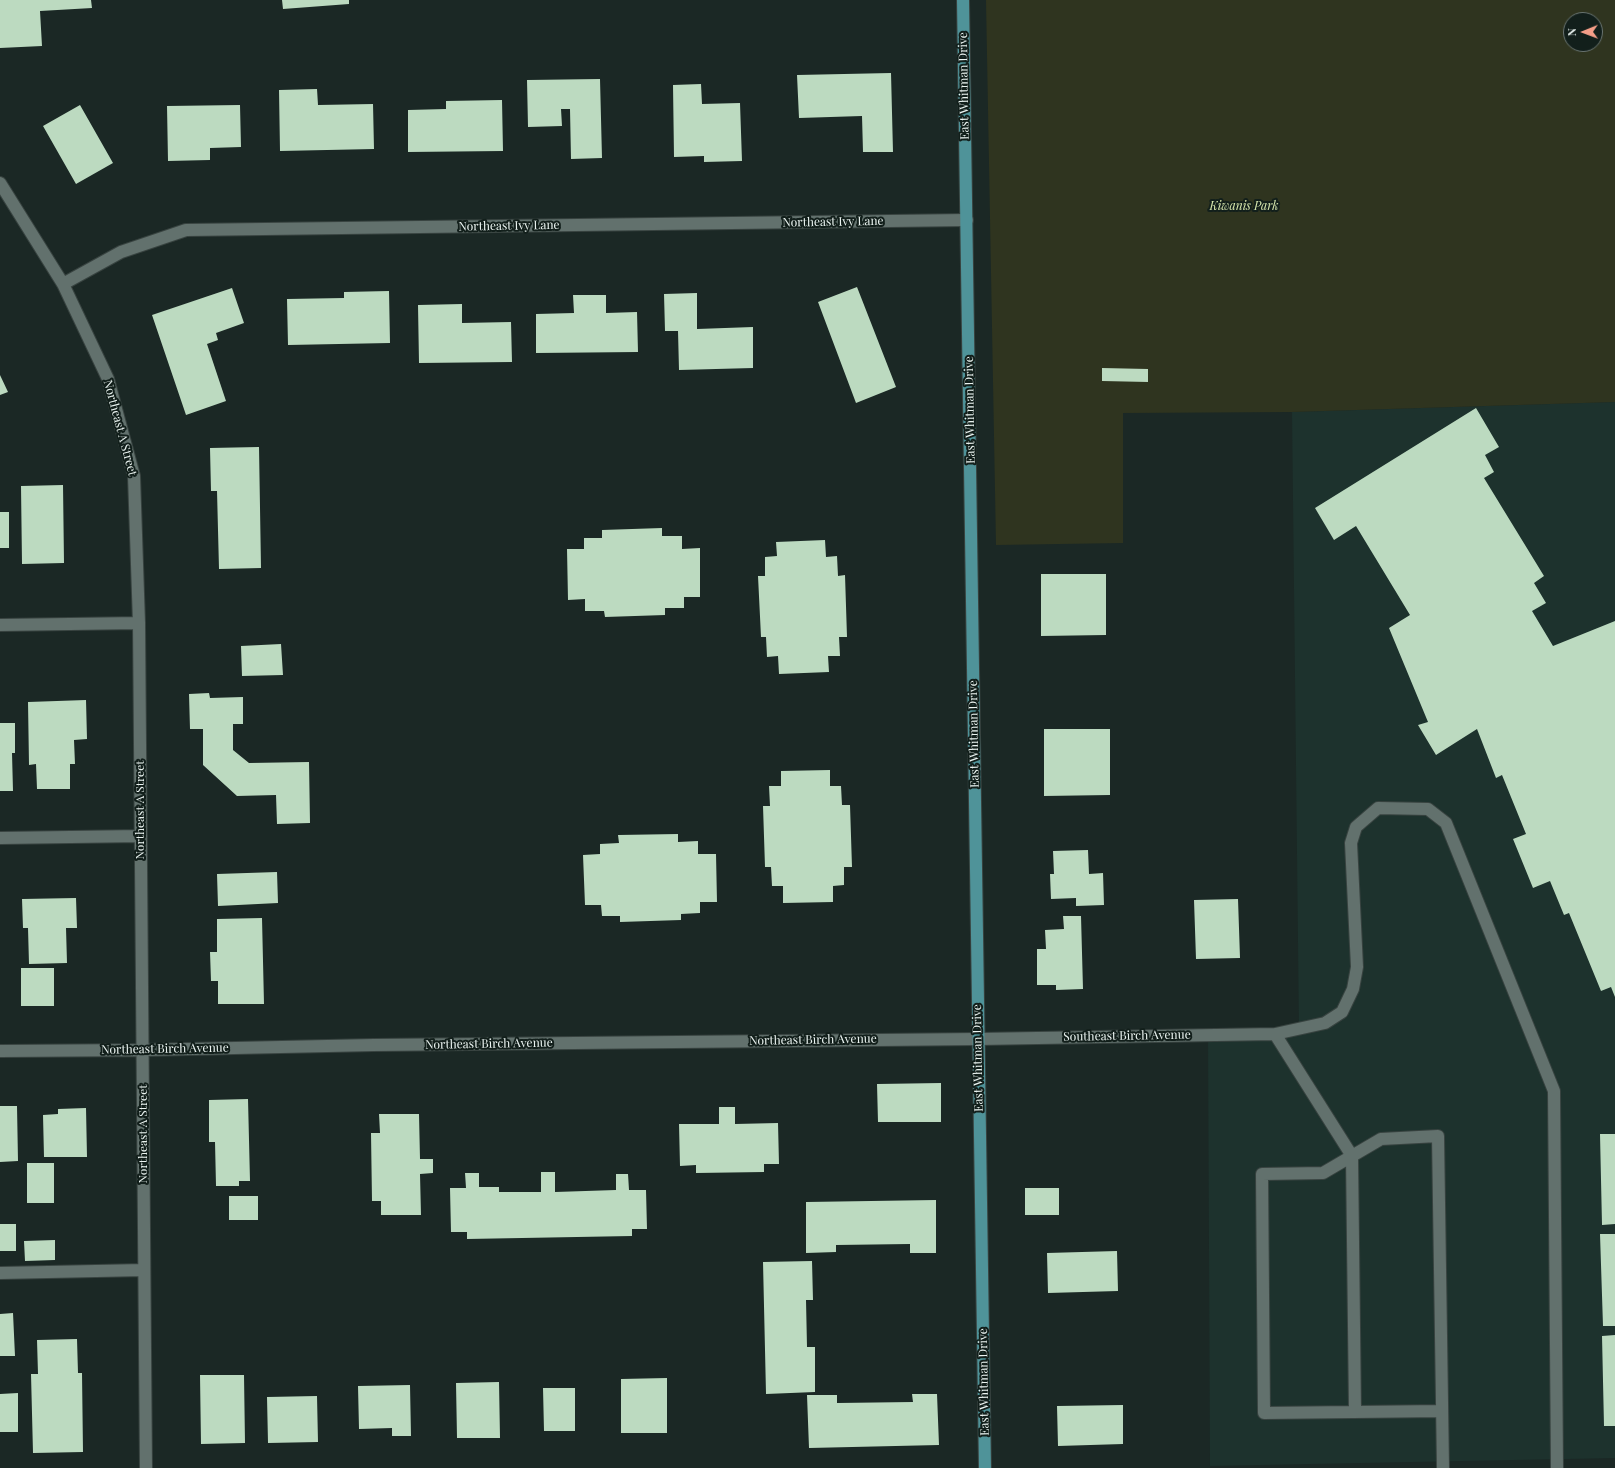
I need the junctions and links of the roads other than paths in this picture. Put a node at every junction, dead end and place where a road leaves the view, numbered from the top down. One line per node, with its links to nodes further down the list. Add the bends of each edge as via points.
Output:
1 (963, 0): 3 (main road, East Whitman Drive)
2 (0, 184): 4 (street, Northeast A Street)
3 (967, 220): 4 (street, Northeast Ivy Lane, via 186,230 121,252); 10 (main road, East Whitman Drive)
4 (63, 284): 5 (street, Northeast A Street, via 108,379 134,476)
5 (139, 623): 6 (street); 7 (street, Northeast A Street)
6 (0, 625)
7 (141, 836): 8 (street); 11 (street, Northeast A Street)
8 (0, 838)
9 (1275, 1034): 10 (street, Southeast Birch Avenue); 13 (street); 21 (street, Southeast Birch Avenue, via 1325,1023 1342,1012 1353,989 1356,967 1351,842 1356,827 1378,808 1428,809 1446,823 1554,1091)
10 (978, 1039): 11 (street, Northeast Birch Avenue); 19 (main road, East Whitman Drive)
11 (142, 1050): 12 (street, Northeast Birch Avenue); 14 (street, Northeast A Street)
12 (0, 1051)
13 (1352, 1156): 16 (street, via 1381,1138 1438,1136); 17 (street); 17 (street, via 1322,1173 1262,1174 1264,1413)
14 (144, 1270): 15 (street); 18 (street, Northeast A Street)
15 (0, 1273)
16 (1442, 1411): 17 (street); 20 (street)
17 (1355, 1412)
18 (146, 1468)
19 (986, 1468)
20 (1443, 1468)
21 (1557, 1468)

